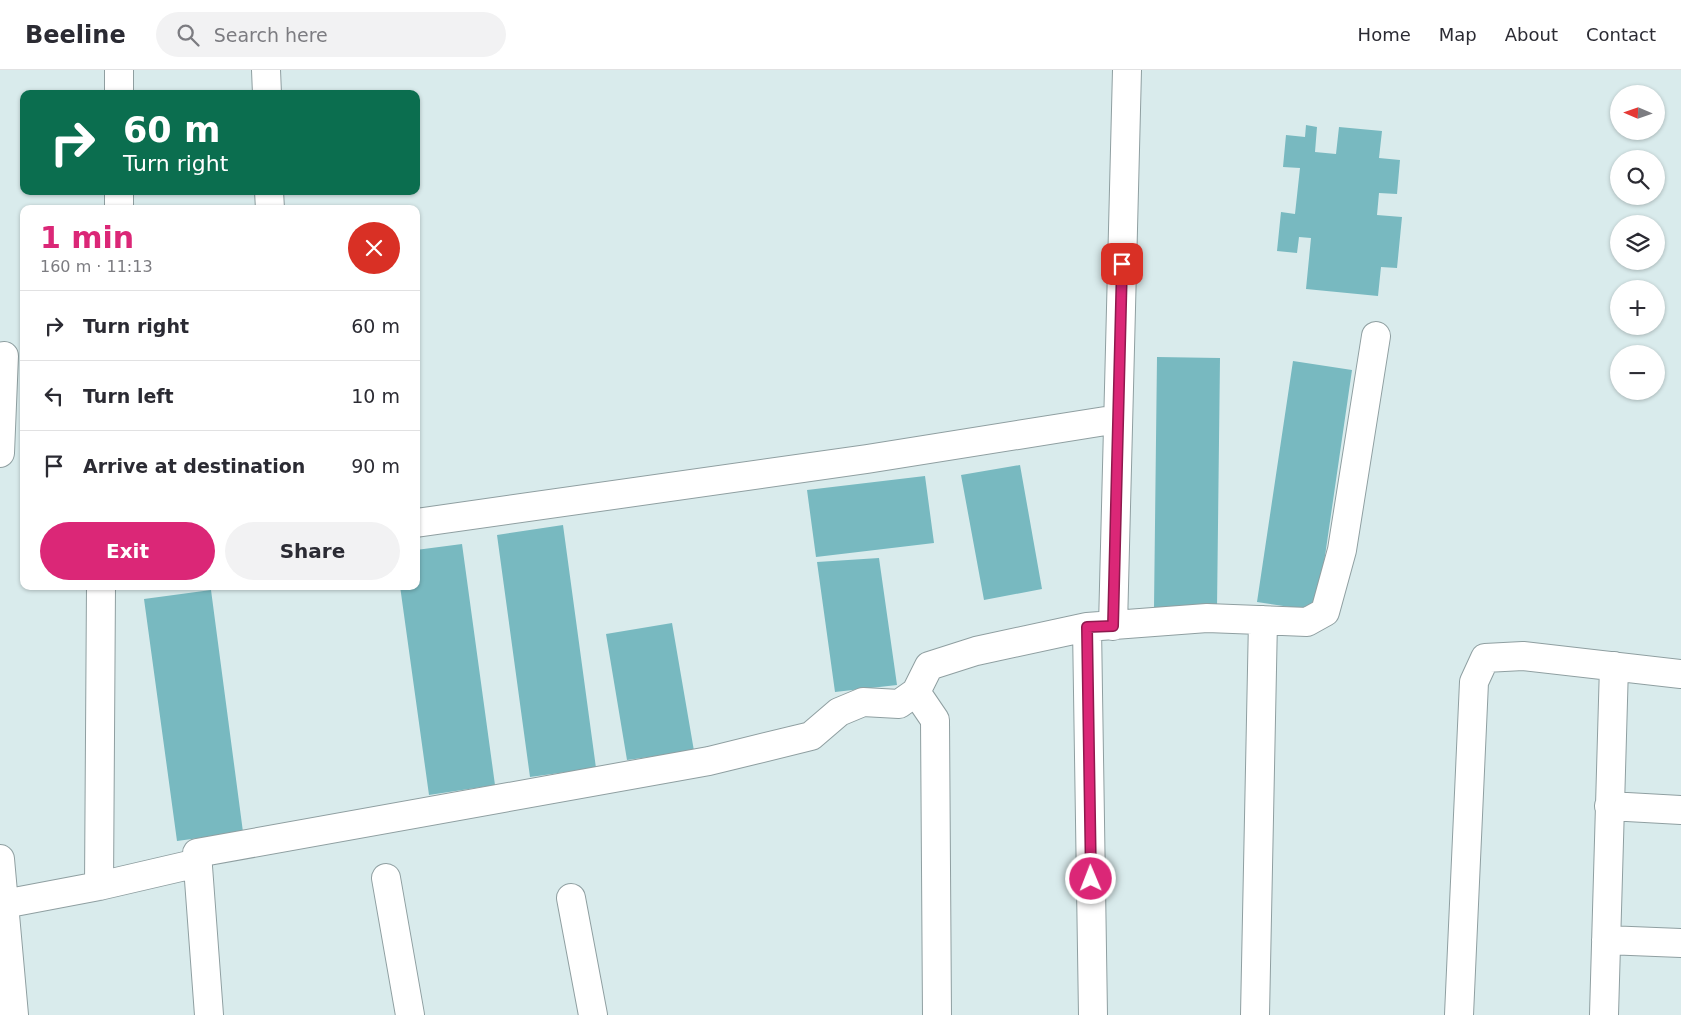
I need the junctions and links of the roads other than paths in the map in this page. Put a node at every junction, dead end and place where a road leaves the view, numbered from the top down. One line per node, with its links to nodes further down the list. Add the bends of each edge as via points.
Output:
1 (119, 70): 4 (street)
2 (266, 70): 5 (street)
3 (1127, 70): 8 (street)
4 (119, 90)
5 (267, 90)
6 (1376, 336): 12 (street, via 1342,550 1324,612 1307,622)
7 (4, 356): 9 (street)
8 (1118, 419): 10 (street, via 867,459); 13 (street)
9 (0, 453)
10 (420, 522)
11 (101, 590): 22 (street)
12 (1263, 620): 13 (street, via 1207,618); 33 (street)
13 (1100, 626): 16 (street, via 976,651 930,666); 32 (street)
14 (1614, 666): 15 (street); 17 (street); 34 (street, via 1523,656 1485,658 1474,682)
15 (1681, 674)
16 (916, 692): 20 (street, via 900,704 863,702 839,712 811,736 709,761 197,853); 31 (street, via 935,720)
17 (1610, 806): 18 (street); 25 (street)
18 (1681, 810)
19 (0, 859): 24 (street)
20 (198, 863): 22 (street); 28 (street)
21 (386, 878): 29 (street)
22 (99, 886): 24 (street)
23 (571, 898): 30 (street)
24 (4, 904): 27 (street)
25 (1606, 940): 26 (street); 35 (street)
26 (1681, 943)
27 (14, 1015)
28 (209, 1015)
29 (410, 1015)
30 (593, 1015)
31 (937, 1015)
32 (1093, 1015)
33 (1255, 1015)
34 (1459, 1015)
35 (1604, 1015)

